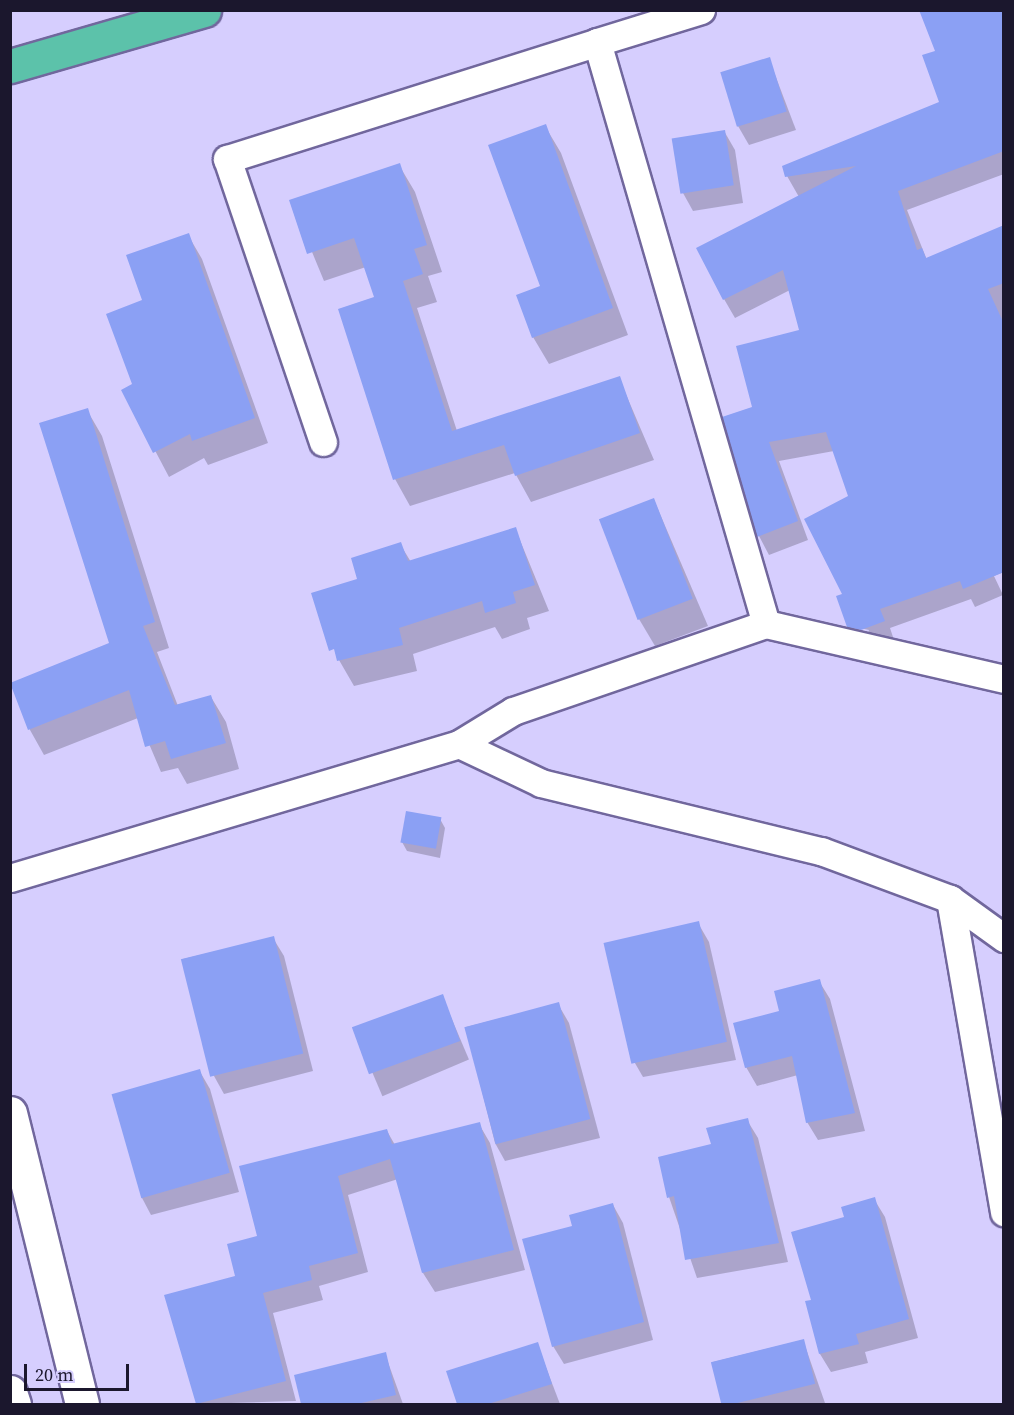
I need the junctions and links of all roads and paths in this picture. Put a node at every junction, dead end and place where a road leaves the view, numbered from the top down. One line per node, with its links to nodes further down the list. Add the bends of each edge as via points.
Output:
1 (204, 10): 4 (highway)
2 (701, 10): 3 (street)
3 (597, 42): 7 (street, via 227,159); 8 (street)
4 (47, 56): 5 (highway); 6 (highway)
5 (10, 66)
6 (10, 79)
7 (323, 442)
8 (766, 624): 9 (street); 10 (street, via 513,711)
9 (1004, 679)
10 (459, 744): 11 (street); 12 (street, via 541,783 821,851)
11 (10, 878)
12 (950, 899): 13 (street); 15 (street)
13 (1004, 938)
14 (10, 1113): 18 (street)
15 (1004, 1212)
16 (10, 1392): 17 (street)
17 (14, 1404)
18 (82, 1404)

